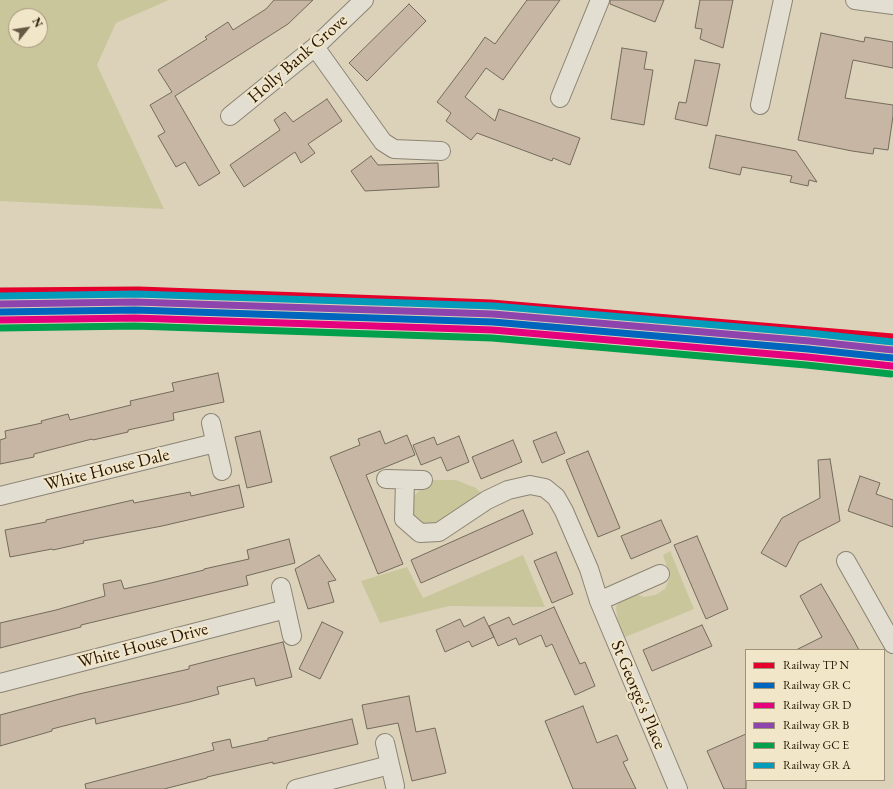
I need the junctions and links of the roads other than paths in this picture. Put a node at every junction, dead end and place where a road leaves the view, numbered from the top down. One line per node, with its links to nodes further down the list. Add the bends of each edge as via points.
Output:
1 (364, 0): 6 (street, Holly Bank Grove)
2 (600, 0): 7 (street)
3 (783, 0): 8 (street)
4 (856, 0): 5 (street)
5 (893, 5)
6 (315, 47): 9 (street, Holly Bank Grove); 10 (street, via 383,142 394,149)
7 (560, 98)
8 (760, 105)
9 (230, 116)
10 (440, 151)
11 (211, 423): 12 (street)
12 (215, 443): 13 (street); 17 (street, White House Dale)
13 (222, 471)
14 (386, 479): 15 (street)
15 (405, 480): 16 (street); 21 (street, St George's Place, via 404,519 420,533 439,532 487,500 508,490 530,485 545,488 556,497 564,511 589,569)
16 (423, 480)
17 (0, 496)
18 (846, 561): 24 (street)
19 (660, 574): 21 (street)
20 (281, 587): 22 (street)
21 (599, 601): 30 (street, St George's Place)
22 (286, 609): 23 (street); 25 (street, White House Drive)
23 (292, 636)
24 (893, 644)
25 (0, 683)
26 (385, 743): 27 (street)
27 (390, 765): 28 (street); 29 (street)
28 (395, 786)
29 (296, 789)
30 (678, 789)

